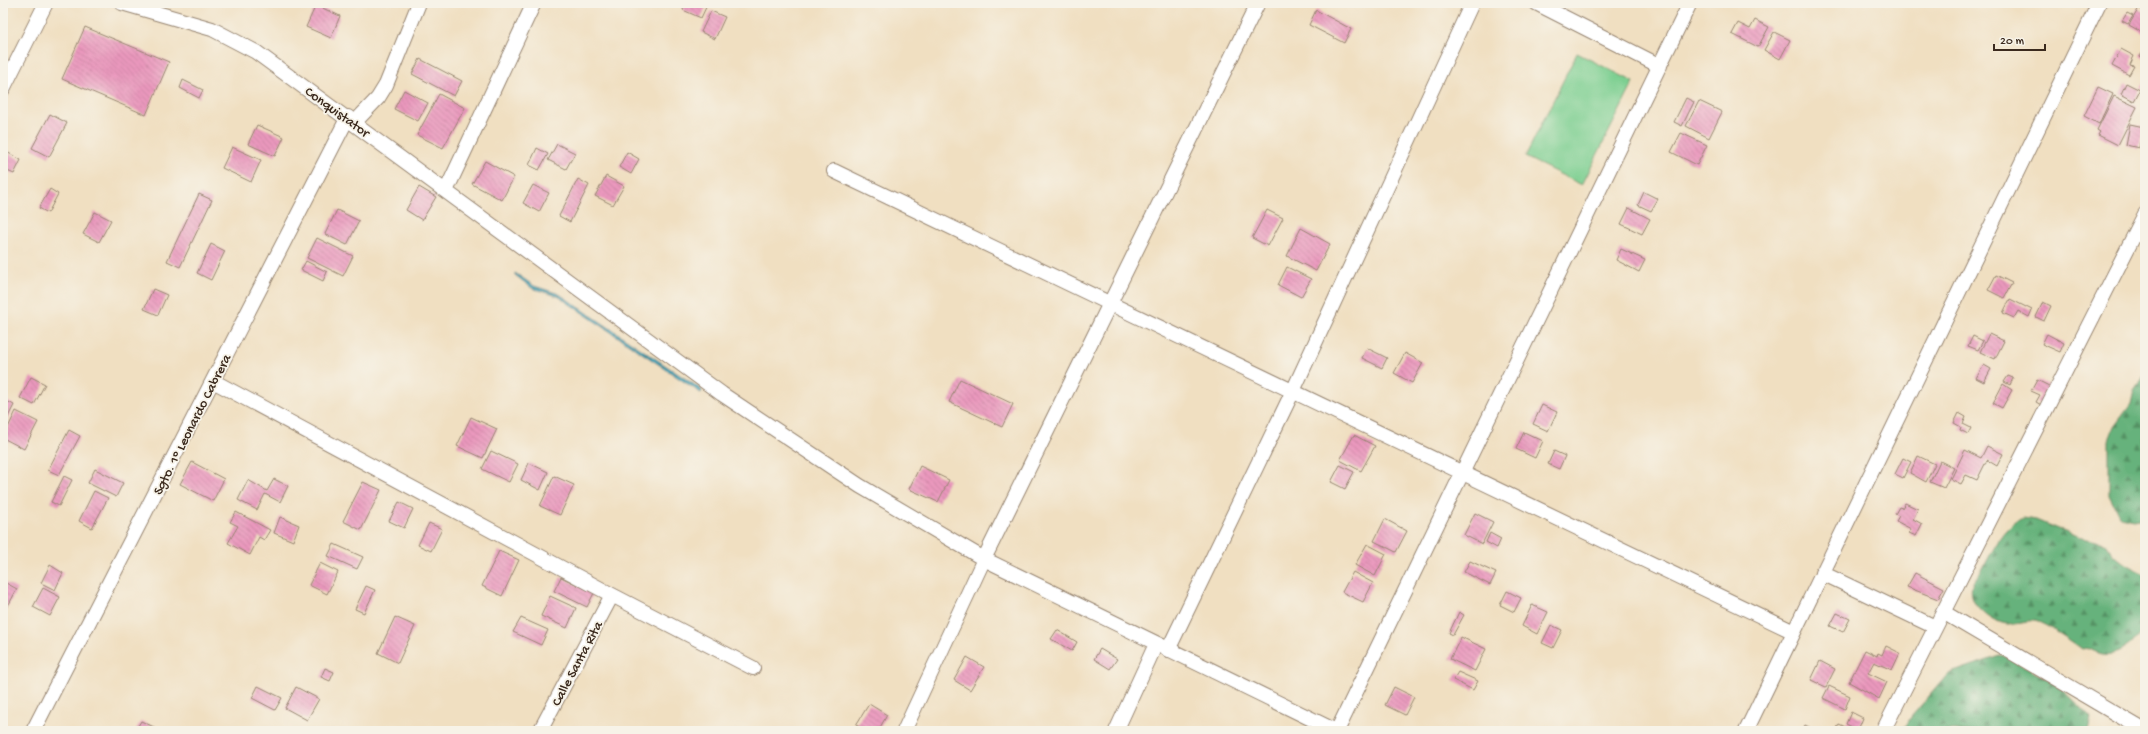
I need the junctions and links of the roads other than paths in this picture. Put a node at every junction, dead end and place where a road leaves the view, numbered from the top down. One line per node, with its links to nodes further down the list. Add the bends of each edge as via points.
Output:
1 (46, 3): 11 (street)
2 (122, 3): 12 (street, Conquistator, via 212,29 256,52)
3 (419, 3): 12 (street, Sgto. 1º Leonardo Cabrera, via 386,85 378,98)
4 (534, 3): 14 (street)
5 (1258, 3): 16 (street)
6 (1472, 3): 18 (street)
7 (1536, 3): 10 (street)
8 (1690, 3): 10 (street)
9 (2098, 3): 21 (street)
10 (1660, 66): 19 (street)
11 (3, 89)
12 (351, 120): 14 (street, Conquistator); 17 (street, Sgto. 1º Leonardo Cabrera)
13 (834, 171): 16 (street)
14 (446, 191): 20 (street, Conquistator, via 716,389 860,486)
15 (2145, 214): 23 (street)
16 (1110, 304): 18 (street); 20 (street)
17 (213, 381): 22 (street); 28 (street, Sgto. 1º Leonardo Cabrera)
18 (1293, 391): 19 (street); 26 (street)
19 (1463, 473): 25 (street); 32 (street)
20 (984, 559): 26 (street, Conquistator); 30 (street)
21 (1822, 573): 24 (street); 25 (street)
22 (612, 595): 27 (street); 29 (street, Calle Santa Rita)
23 (1943, 612): 24 (street); 35 (street)
24 (1936, 627): 34 (street)
25 (1794, 632): 33 (street)
26 (1162, 647): 31 (street); 32 (street, Conquistator)
27 (752, 668)
28 (34, 731)
29 (540, 731)
30 (904, 731)
31 (1116, 731)
32 (1337, 731)
33 (1746, 731)
34 (1883, 731)
35 (2145, 731)

